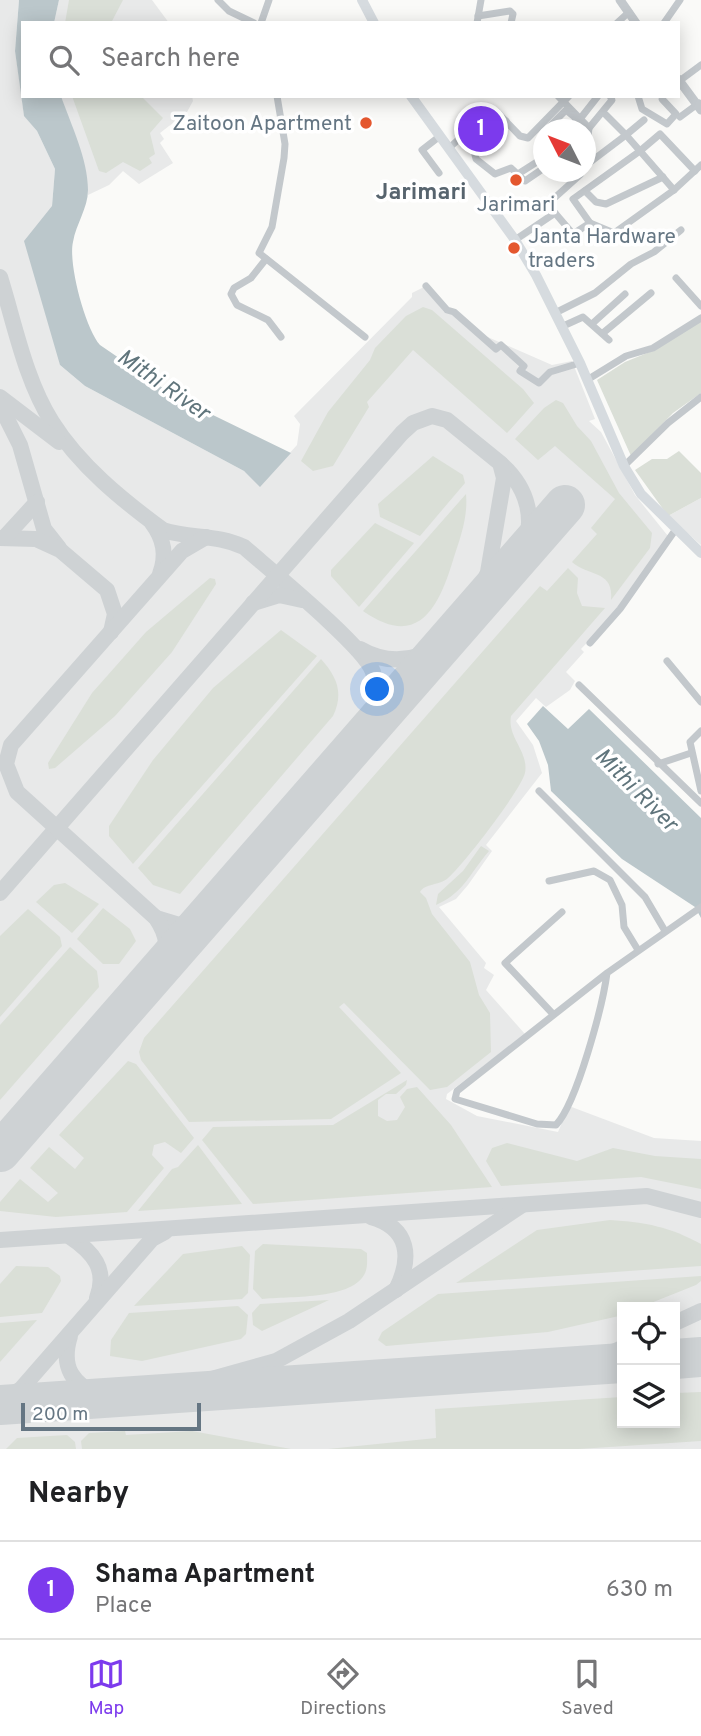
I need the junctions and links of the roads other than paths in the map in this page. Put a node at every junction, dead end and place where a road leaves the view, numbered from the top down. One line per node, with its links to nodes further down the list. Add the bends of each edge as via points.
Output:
1 (218, 0): 9 (street)
2 (269, 0): 10 (street)
3 (362, 0): 11 (main road)
4 (369, 0): 12 (main road)
5 (481, 0): 8 (street)
6 (680, 0): 16 (street)
7 (627, 4): 14 (street); 15 (street)
8 (477, 19): 13 (street, via 510,11)
9 (250, 21)
10 (262, 21)
11 (373, 21)
12 (380, 21)
13 (511, 21)
14 (618, 21)
15 (638, 21)
16 (665, 21)
17 (701, 65): 18 (street)
18 (680, 78)
19 (680, 80): 27 (street)
20 (277, 98): 56 (street, via 284,158 272,227 260,251)
21 (412, 98): 40 (main road)
22 (564, 98): 28 (street); 31 (street)
23 (597, 98): 35 (street)
24 (611, 98): 36 (street)
25 (639, 98): 26 (street, via 642,109 668,124 676,114)
26 (662, 98)
27 (700, 106): 30 (street)
28 (573, 112): 32 (street, via 565,110); 33 (street); 34 (street)
29 (606, 115): 39 (street)
30 (680, 117)
31 (551, 119)
32 (556, 119)
33 (577, 119)
34 (580, 119)
35 (582, 119)
36 (596, 119)
37 (644, 120): 39 (street)
38 (506, 121): 41 (street, via 524,139); 42 (street, via 489,112); 47 (street, via 474,155 495,174 511,167 525,181)
39 (626, 135): 43 (street); 44 (street)
40 (440, 136): 42 (main road); 46 (street, via 422,150)
41 (533, 136)
42 (449, 148): 55 (main road)
43 (640, 151): 45 (street, via 660,134); 48 (street); 51 (street)
44 (596, 158)
45 (698, 168): 50 (street)
46 (439, 173)
47 (533, 175)
48 (663, 177): 50 (street); 51 (street, via 606,204 596,202)
49 (572, 182): 52 (street, via 551,201)
50 (674, 190): 53 (street, via 614,233)
51 (585, 191): 53 (street, via 573,200)
52 (555, 214): 53 (street, via 573,233); 55 (street)
53 (590, 223)
54 (681, 229): 62 (street, via 595,293)
55 (515, 240): 62 (main road)
56 (266, 259): 67 (street, via 231,294 237,305 268,320); 68 (street)
57 (676, 278): 61 (street)
58 (426, 286): 70 (street, via 485,341 496,349 501,345 524,366 520,372 534,383 550,372)
59 (652, 293): 66 (street)
60 (625, 294): 64 (street)
61 (701, 305)
62 (555, 313): 65 (main road)
63 (701, 318): 71 (street)
64 (593, 323): 65 (street, via 581,316); 66 (street)
65 (561, 327): 70 (main road)
66 (604, 333): 69 (street)
67 (281, 337)
68 (365, 337)
69 (610, 340)
70 (580, 363): 71 (main road)
71 (587, 380): 73 (main road)
72 (701, 397): 73 (street, via 677,414)
73 (625, 466): 74 (main road, via 641,494)
74 (676, 529): 75 (main road); 76 (street, via 615,617)
75 (701, 553)
76 (590, 643)
77 (667, 661): 79 (street)
78 (579, 685): 82 (street)
79 (701, 702)
80 (701, 731): 81 (street, via 690,742)
81 (691, 753): 82 (street); 84 (street)
82 (658, 764): 85 (street)
83 (539, 791): 89 (street, via 645,897)
84 (701, 791)
85 (701, 803)
86 (549, 881): 90 (street, via 594,871 610,880 622,905 624,927)
87 (701, 907): 89 (street)
88 (562, 912): 92 (street, via 505,963)
89 (666, 930): 90 (street)
90 (638, 950): 91 (street)
91 (607, 973): 92 (street); 92 (street, via 603,1000 559,1123 537,1124 454,1098)
92 (552, 1013)

